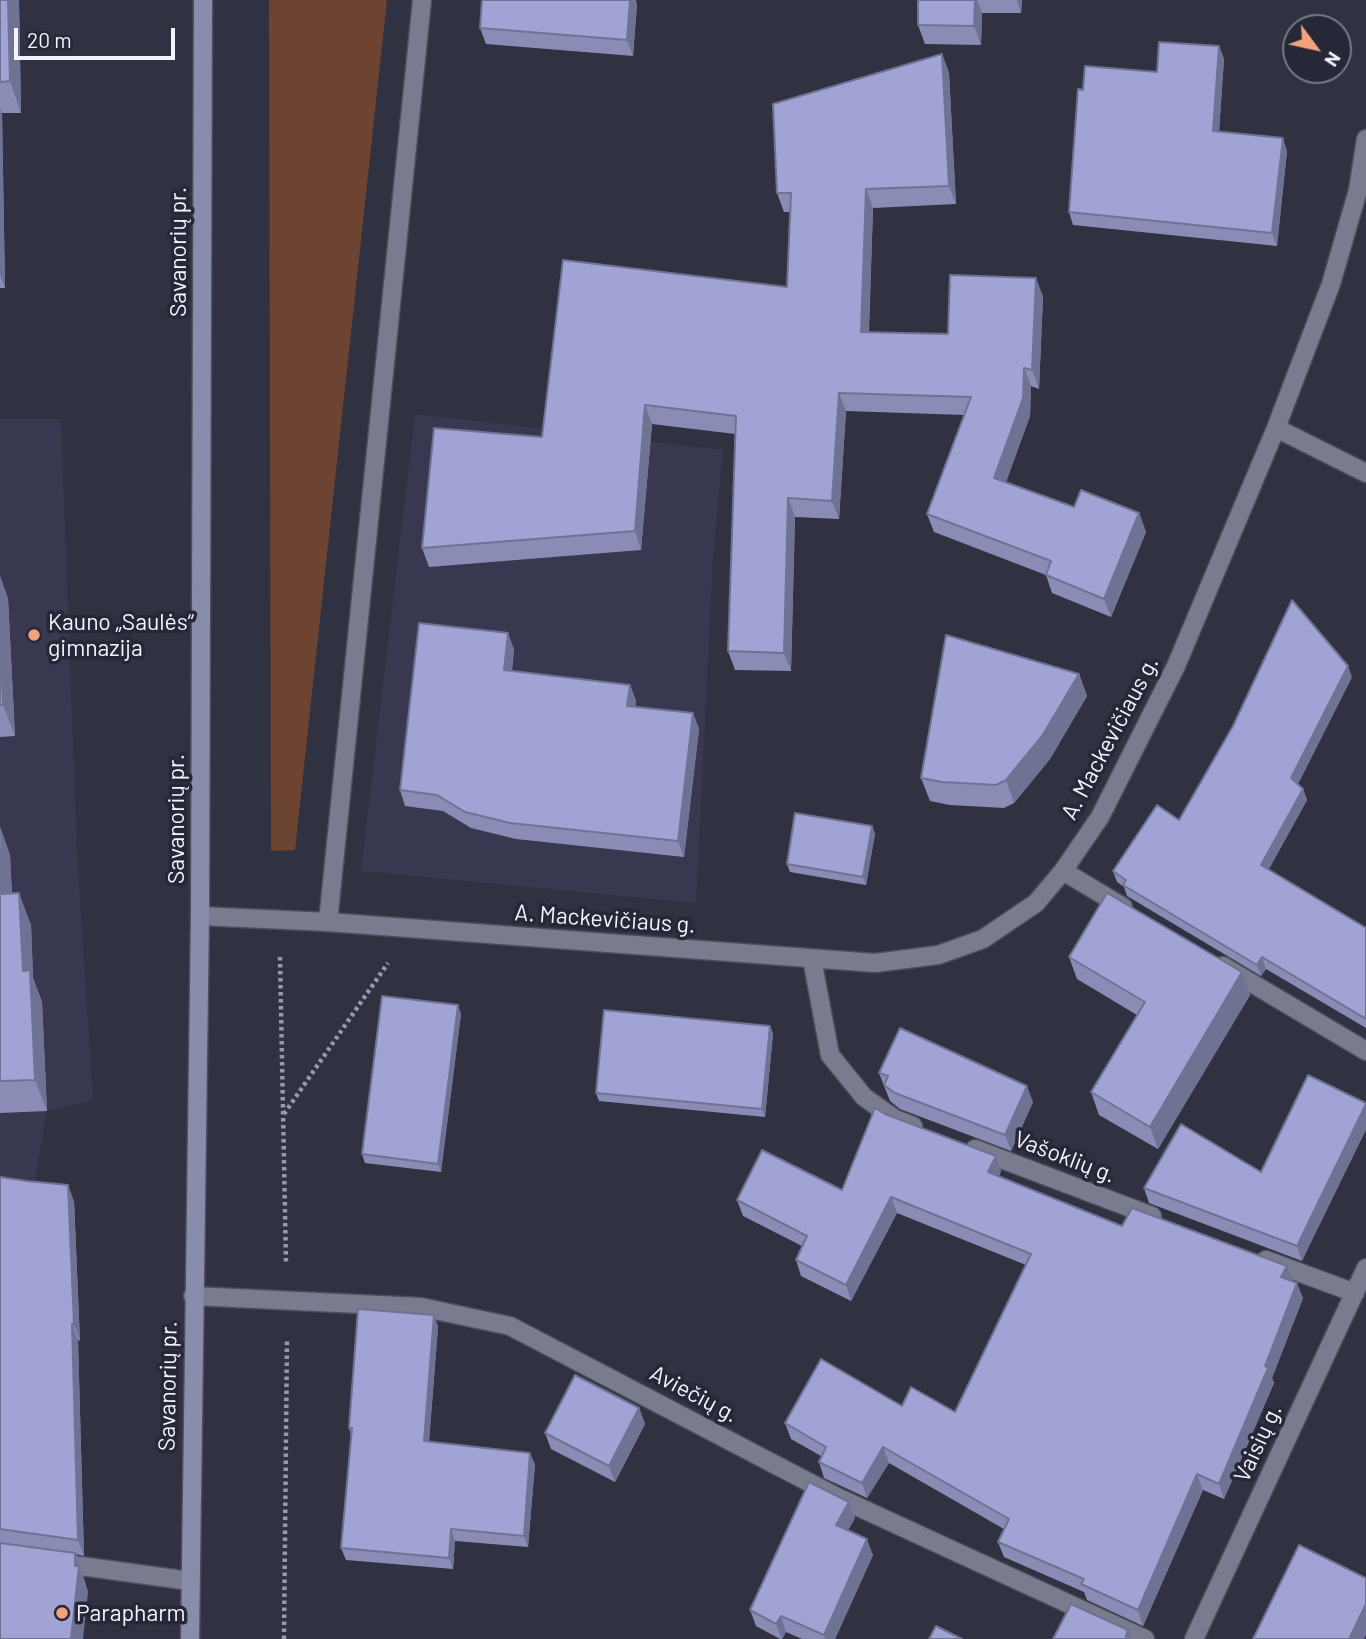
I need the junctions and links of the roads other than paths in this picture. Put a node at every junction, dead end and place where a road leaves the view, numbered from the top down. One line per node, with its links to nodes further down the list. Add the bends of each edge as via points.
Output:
1 (203, 0): 8 (main road, Savanorių pr.)
2 (422, 0): 9 (street)
3 (1366, 139): 4 (street, A. Mackevičiaus g., via 1358,190 1331,284)
4 (1276, 428): 5 (street); 6 (street, A. Mackevičiaus g., via 1176,666 1100,817)
5 (1366, 473)
6 (1063, 871): 7 (street); 11 (street, A. Mackevičiaus g., via 1036,903 983,939 938,955 875,963)
7 (1133, 912)
8 (200, 916): 9 (street, A. Mackevičiaus g.); 19 (main road, Savanorių pr.)
9 (328, 922): 11 (street, A. Mackevičiaus g.)
10 (1203, 954): 12 (street)
11 (812, 959): 13 (street, via 830,1055 864,1097 895,1119)
12 (1366, 1051)
13 (933, 1133)
14 (958, 1143): 15 (street, Vašoklių g.)
15 (1163, 1220)
16 (1252, 1254): 18 (street)
17 (1366, 1268): 18 (street, Vaisių g.)
18 (1355, 1293): 24 (street, Vaisių g.)
19 (194, 1296): 21 (main road, Savanorių pr.); 23 (street, Aviečių g., via 421,1307 510,1326 839,1498)
20 (38, 1561): 21 (street)
21 (190, 1581): 22 (main road, Savanorių pr.)
22 (190, 1639)
23 (1145, 1639)
24 (1194, 1639)

